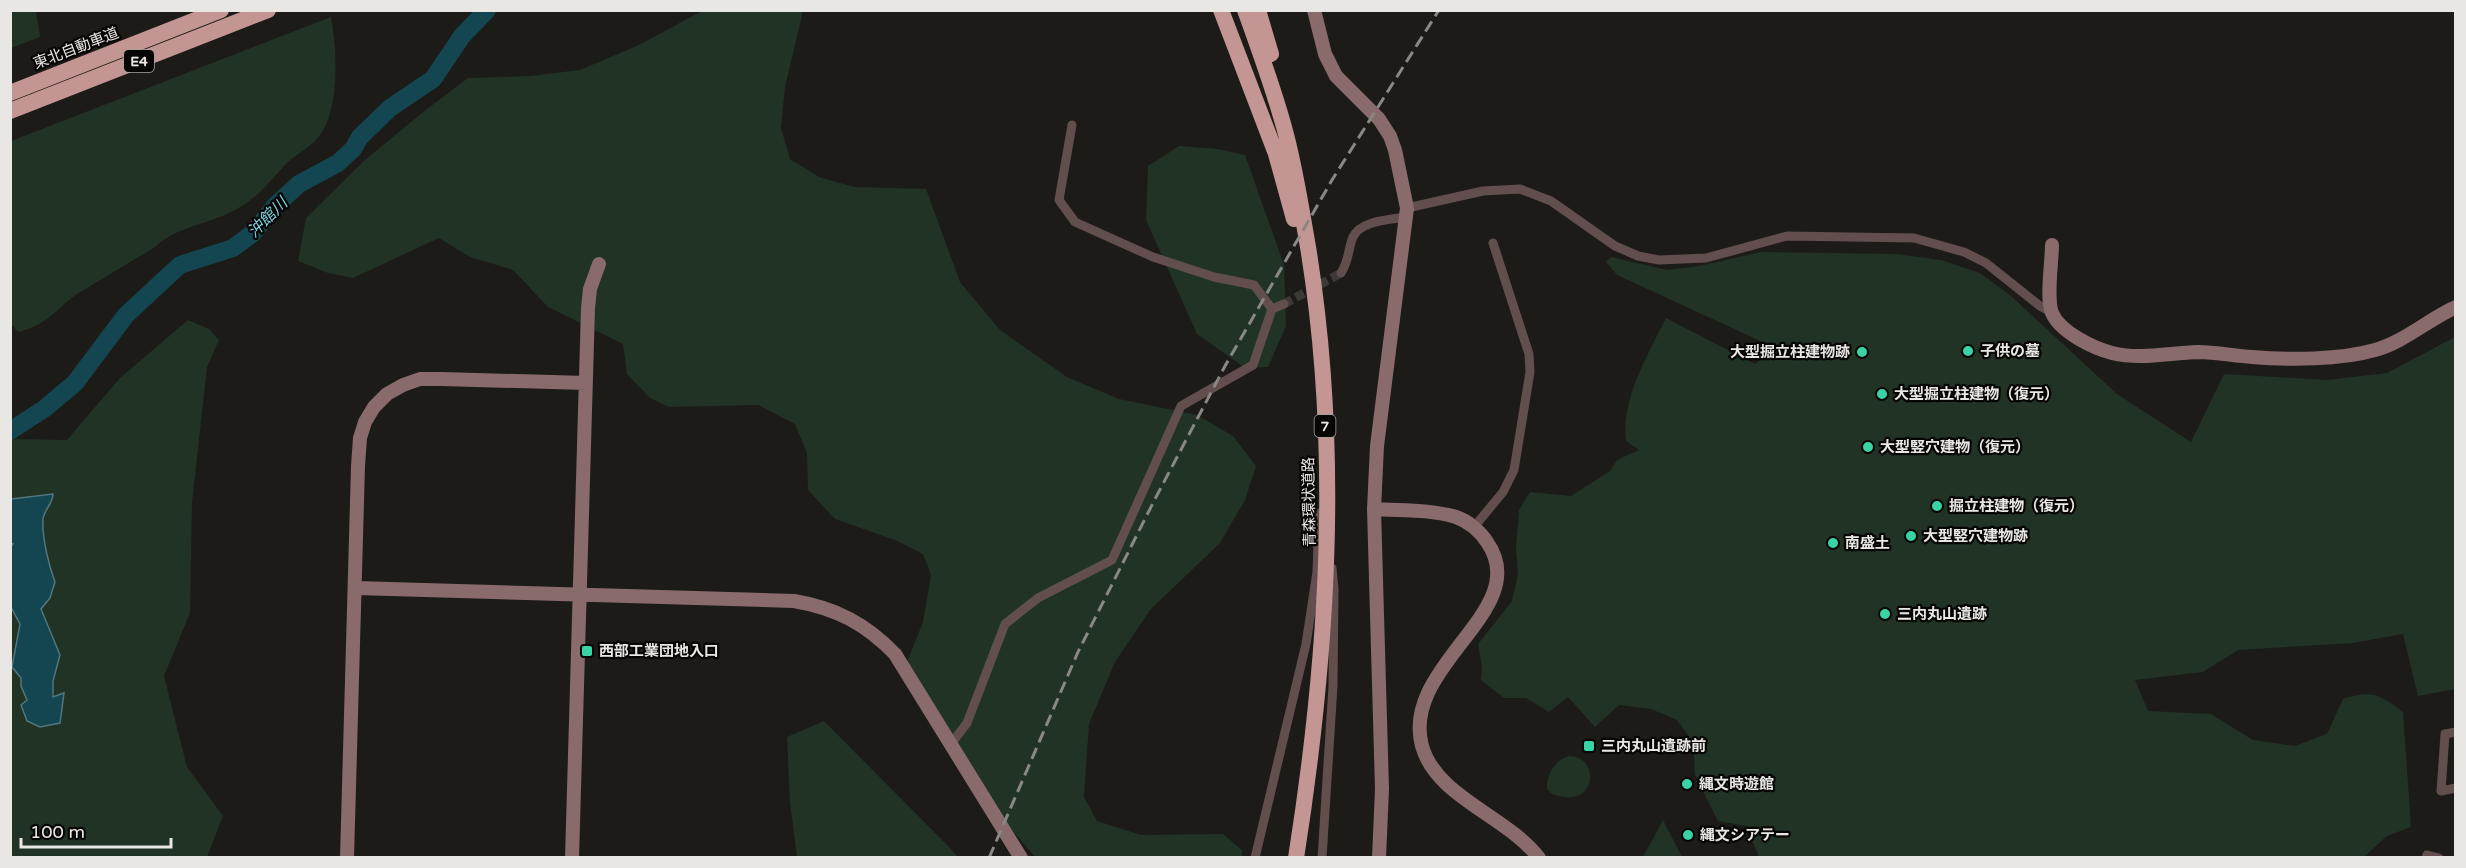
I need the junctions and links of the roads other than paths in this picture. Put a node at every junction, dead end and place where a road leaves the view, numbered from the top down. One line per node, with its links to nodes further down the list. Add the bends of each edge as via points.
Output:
1 (221, 10): 6 (highway, 東北自動車道 / E4)
2 (268, 10): 7 (highway, E4)
3 (1314, 10): 9 (street, via 1336,76 1379,119 1390,136)
4 (1221, 12): 14 (highway, via 1276,154)
5 (1252, 13): 14 (highway, 青森環状道路 / 7, via 1300,196)
6 (10, 93)
7 (10, 111)
8 (1072, 125): 17 (street, via 1059,200 1075,222 1153,257 1254,285)
9 (1406, 213): 13 (street, via 1362,226 1353,236); 18 (street, via 1483,191 1520,189 1551,201 1616,246 1659,260 1706,258 1787,236 1914,238 1964,252 1986,263); 21 (street, via 1377,446)
10 (1493, 243): 22 (street, via 1529,354 1530,372 1514,470)
11 (2052, 245): 18 (street)
12 (599, 264): 19 (street, via 590,290)
13 (1341, 273)
14 (1315, 294): 20 (highway, 青森環状道路 / 7)
15 (1284, 304): 17 (street)
16 (2456, 307): 18 (street, via 2377,350 2299,358 2196,352 2150,357 2110,352 2072,333)
17 (1272, 309): 27 (street, via 1253,365 1181,406 1112,560 1038,598 1005,624 967,723)
18 (2051, 312)
19 (585, 383): 24 (street, via 420,379 387,394 374,407 360,438); 25 (street)
20 (1324, 401): 23 (highway, 青森環状道路 / 7); 32 (street, via 1319,433 1317,572 1306,644)
21 (1374, 509): 22 (street, via 1444,514); 35 (street, via 1382,789)
22 (1474, 527): 36 (street, via 1493,550 1496,587 1492,600 1429,686 1420,716 1422,746 1440,777 1518,835)
23 (1328, 539): 33 (highway, 青森環状道路 / 7, via 1319,685); 34 (street, via 1335,589 1334,643)
24 (356, 588): 25 (street); 29 (street)
25 (580, 594): 27 (street, via 794,601 843,614 896,654); 30 (street)
26 (2456, 732): 28 (street, via 2445,734 2441,791)
27 (951, 744): 31 (street)
28 (2456, 788)
29 (347, 858)
30 (572, 858)
31 (1021, 858)
32 (1255, 858)
33 (1296, 858)
34 (1322, 858)
35 (1379, 858)
36 (1539, 858)
37 (2426, 858): 38 (street)
38 (2439, 858)

